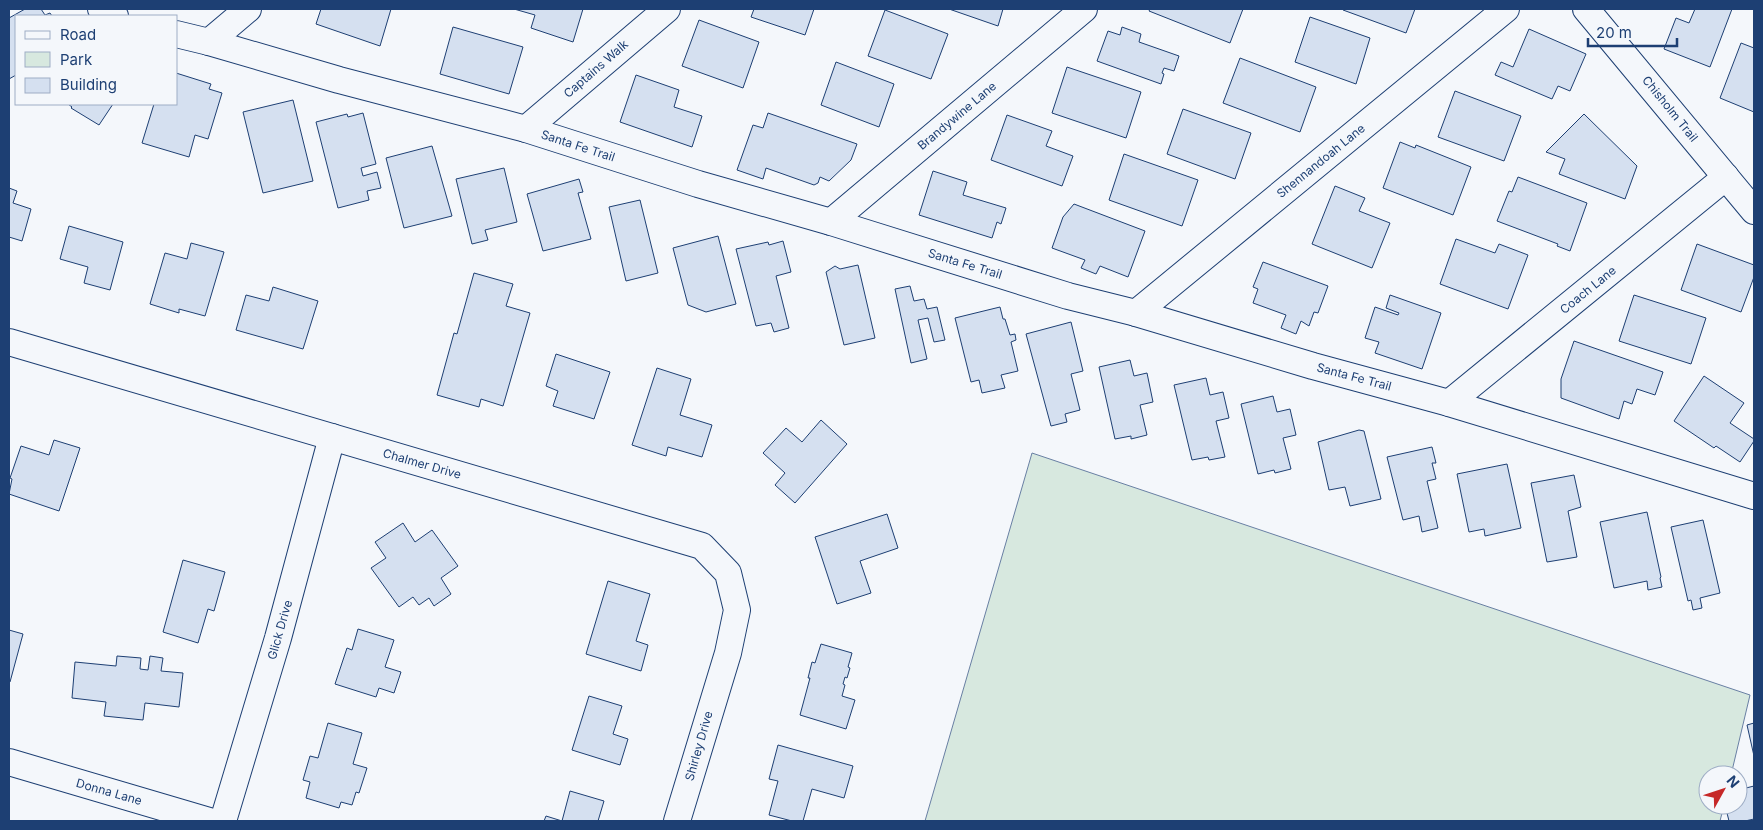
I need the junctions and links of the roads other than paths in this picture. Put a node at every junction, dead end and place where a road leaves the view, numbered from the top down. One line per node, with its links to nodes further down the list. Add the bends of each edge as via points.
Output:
1 (101, 9): 7 (street)
2 (248, 9): 9 (street)
3 (667, 9): 10 (street, Captains Walk)
4 (1084, 9): 13 (street, Brandywine Lane)
5 (1506, 9): 14 (street, Shennandoah Lane)
6 (1586, 9): 11 (street, Chisholm Trail)
7 (113, 15)
8 (178, 34): 9 (street, Santa Fe Trail)
9 (209, 42): 10 (street, Santa Fe Trail)
10 (526, 129): 13 (street, Santa Fe Trail)
11 (1726, 177): 12 (street, Chisholm Trail); 16 (street, Coach Lane)
12 (1754, 211)
13 (831, 222): 14 (street, Santa Fe Trail, via 1068,296)
14 (1136, 313): 16 (street, Santa Fe Trail)
15 (9, 342): 17 (street, Chalmer Drive)
16 (1450, 403): 18 (street, Santa Fe Trail)
17 (332, 437): 19 (street, Chalmer Drive, via 702,546 728,573 737,610); 22 (street, Glick Drive, via 278,638)
18 (1754, 496)
19 (722, 672): 23 (street, Shirley Drive)
20 (9, 762): 21 (street, Donna Lane)
21 (209, 821)
22 (222, 821)
23 (677, 821)

